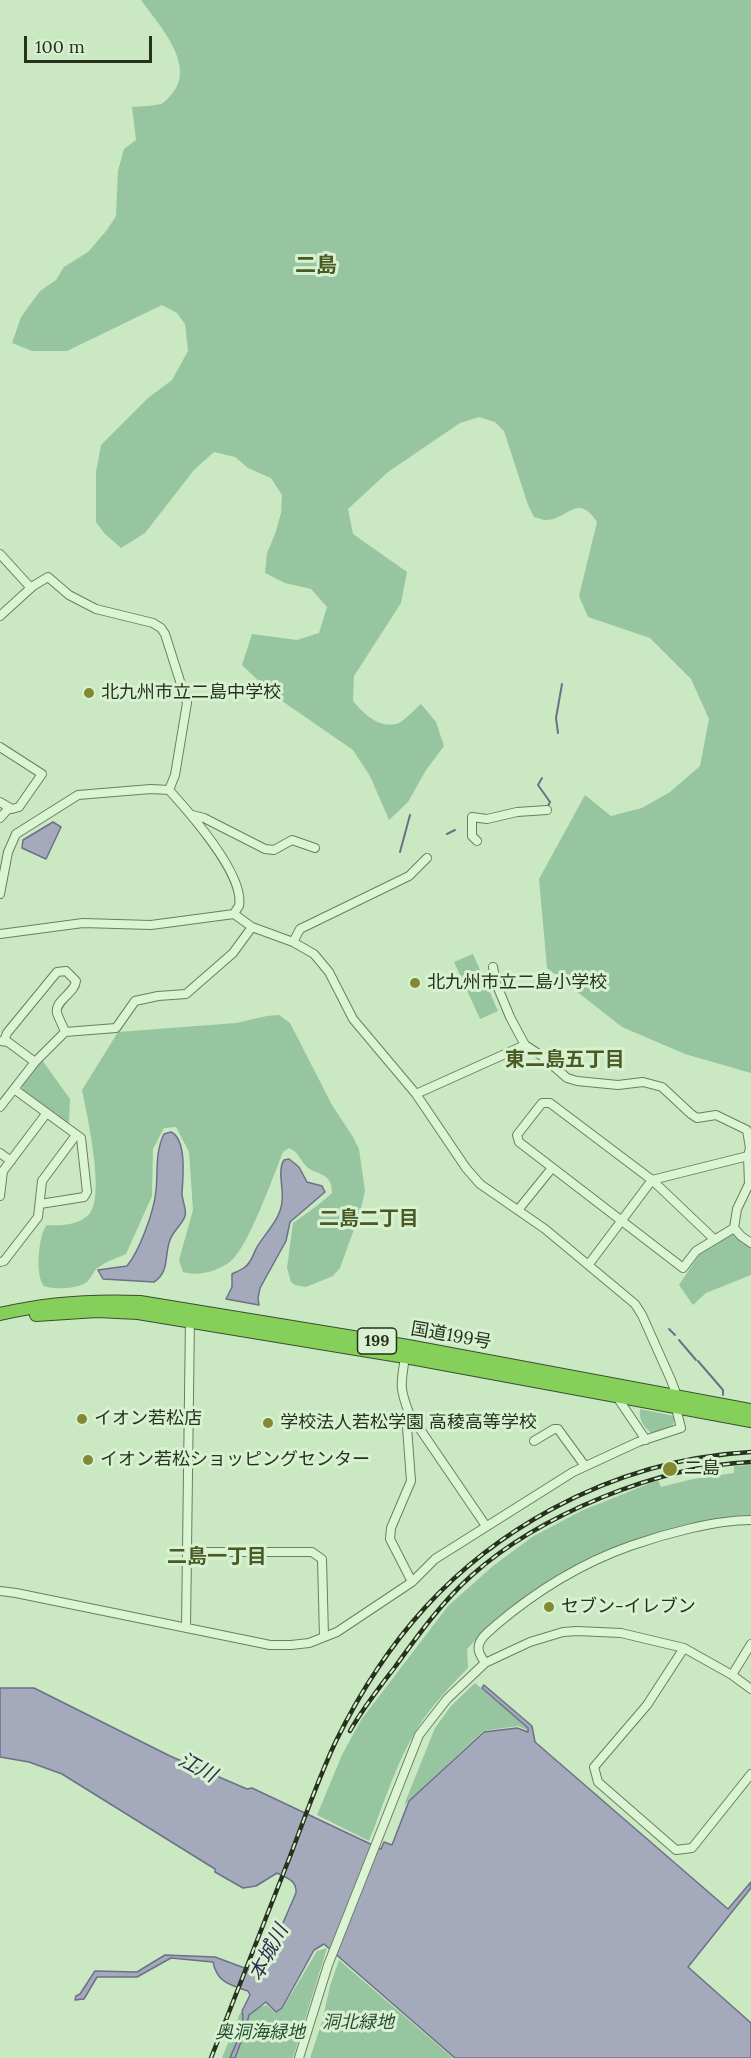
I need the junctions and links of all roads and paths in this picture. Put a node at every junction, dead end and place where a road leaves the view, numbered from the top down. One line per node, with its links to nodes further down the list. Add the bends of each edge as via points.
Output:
1 (0, 555): 2 (street)
2 (31, 588): 3 (street); 5 (street, via 48,577 69,595 96,609 161,628 187,703)
3 (0, 616)
4 (0, 747): 7 (street, via 42,774 19,807)
5 (169, 790): 9 (street); 14 (street, via 78,795 16,834 8,852)
6 (0, 802): 7 (street)
7 (9, 808): 10 (street)
8 (547, 810): 11 (street, via 487,819 472,817 472,836)
9 (192, 815): 12 (street, via 265,849 274,850 292,840); 15 (street, via 223,858 237,889 238,906)
10 (0, 818)
11 (477, 841)
12 (315, 849)
13 (427, 858): 18 (street, via 409,876 300,929)
14 (0, 894)
15 (234, 914): 16 (street); 17 (street, via 151,925 82,923)
16 (252, 927): 18 (street); 20 (street, via 233,953 186,994 135,1001 117,1028)
17 (0, 934)
18 (293, 942): 25 (street, via 314,954 329,972 353,1019)
19 (493, 967): 22 (street, via 500,992)
20 (65, 1032): 21 (street, via 57,1007 76,986 66,971 57,972); 23 (street)
21 (2, 1041): 23 (street)
22 (525, 1045): 25 (street); 30 (street, via 567,1078 618,1085 643,1082 662,1087 697,1118 716,1115 747,1130)
23 (35, 1062): 24 (street)
24 (14, 1089): 26 (street); 27 (street)
25 (416, 1094): 37 (street, via 480,1184)
26 (0, 1107)
27 (46, 1114): 28 (street); 31 (street)
28 (76, 1135): 36 (street, via 42,1181); 36 (street, via 81,1138 87,1192 84,1197)
29 (0, 1153): 31 (street)
30 (748, 1156): 33 (street); 34 (street)
31 (11, 1161): 35 (street, via 3,1171)
32 (552, 1167): 33 (street, via 519,1142 517,1135 542,1103 550,1103); 37 (street); 38 (street)
33 (652, 1180): 38 (street); 40 (street)
34 (750, 1185): 39 (street, via 737,1209)
35 (0, 1196)
36 (40, 1204): 42 (street, via 38,1217)
37 (518, 1210): 43 (street)
38 (622, 1220): 40 (street, via 683,1268 696,1251); 43 (street)
39 (735, 1228): 40 (street); 41 (street)
40 (714, 1239)
41 (751, 1243)
42 (0, 1262)
43 (589, 1264): 49 (street, via 635,1304 642,1315)
44 (0, 1314): 45 (highway, 国道199号 / 199, via 98,1300 140,1302)
45 (190, 1315): 46 (highway, 国道199号 / 199, via 97,1311 51,1313); 47 (highway, 国道199号 / 199); 49 (highway, 国道199号 / 199, via 419,1348); 58 (street)
46 (0, 1322)
47 (405, 1357): 48 (highway, 国道199号 / 199); 51 (street, via 402,1395)
48 (617, 1397): 49 (highway, 国道199号 / 199); 53 (street)
49 (676, 1402): 50 (highway, 国道199号 / 199); 52 (highway, 国道199号 / 199); 53 (street, via 681,1428)
50 (751, 1410)
51 (410, 1413): 57 (street); 59 (street, via 407,1427 411,1481 390,1539)
52 (751, 1421)
53 (646, 1440): 55 (street)
54 (534, 1441): 55 (street, via 558,1429)
55 (585, 1466): 57 (street)
56 (751, 1520): 65 (street, via 734,1520 655,1538 590,1564 516,1608 486,1634 478,1651)
57 (486, 1526): 59 (street, via 435,1559)
58 (189, 1551): 61 (street); 62 (street, via 312,1552 322,1559)
59 (412, 1582): 62 (street, via 338,1632)
60 (0, 1591): 61 (street)
61 (186, 1628): 62 (street, via 270,1645 309,1643)
62 (324, 1637)
63 (751, 1644): 66 (street)
64 (684, 1648): 65 (street, via 621,1633 577,1630 530,1641); 66 (street); 68 (street, via 647,1705 594,1767 598,1782 676,1850 692,1848)
65 (484, 1663): 69 (street, via 447,1699 419,1735 328,1965)
66 (732, 1675): 67 (street)
67 (751, 1689)
68 (751, 1774)
69 (299, 2058)

